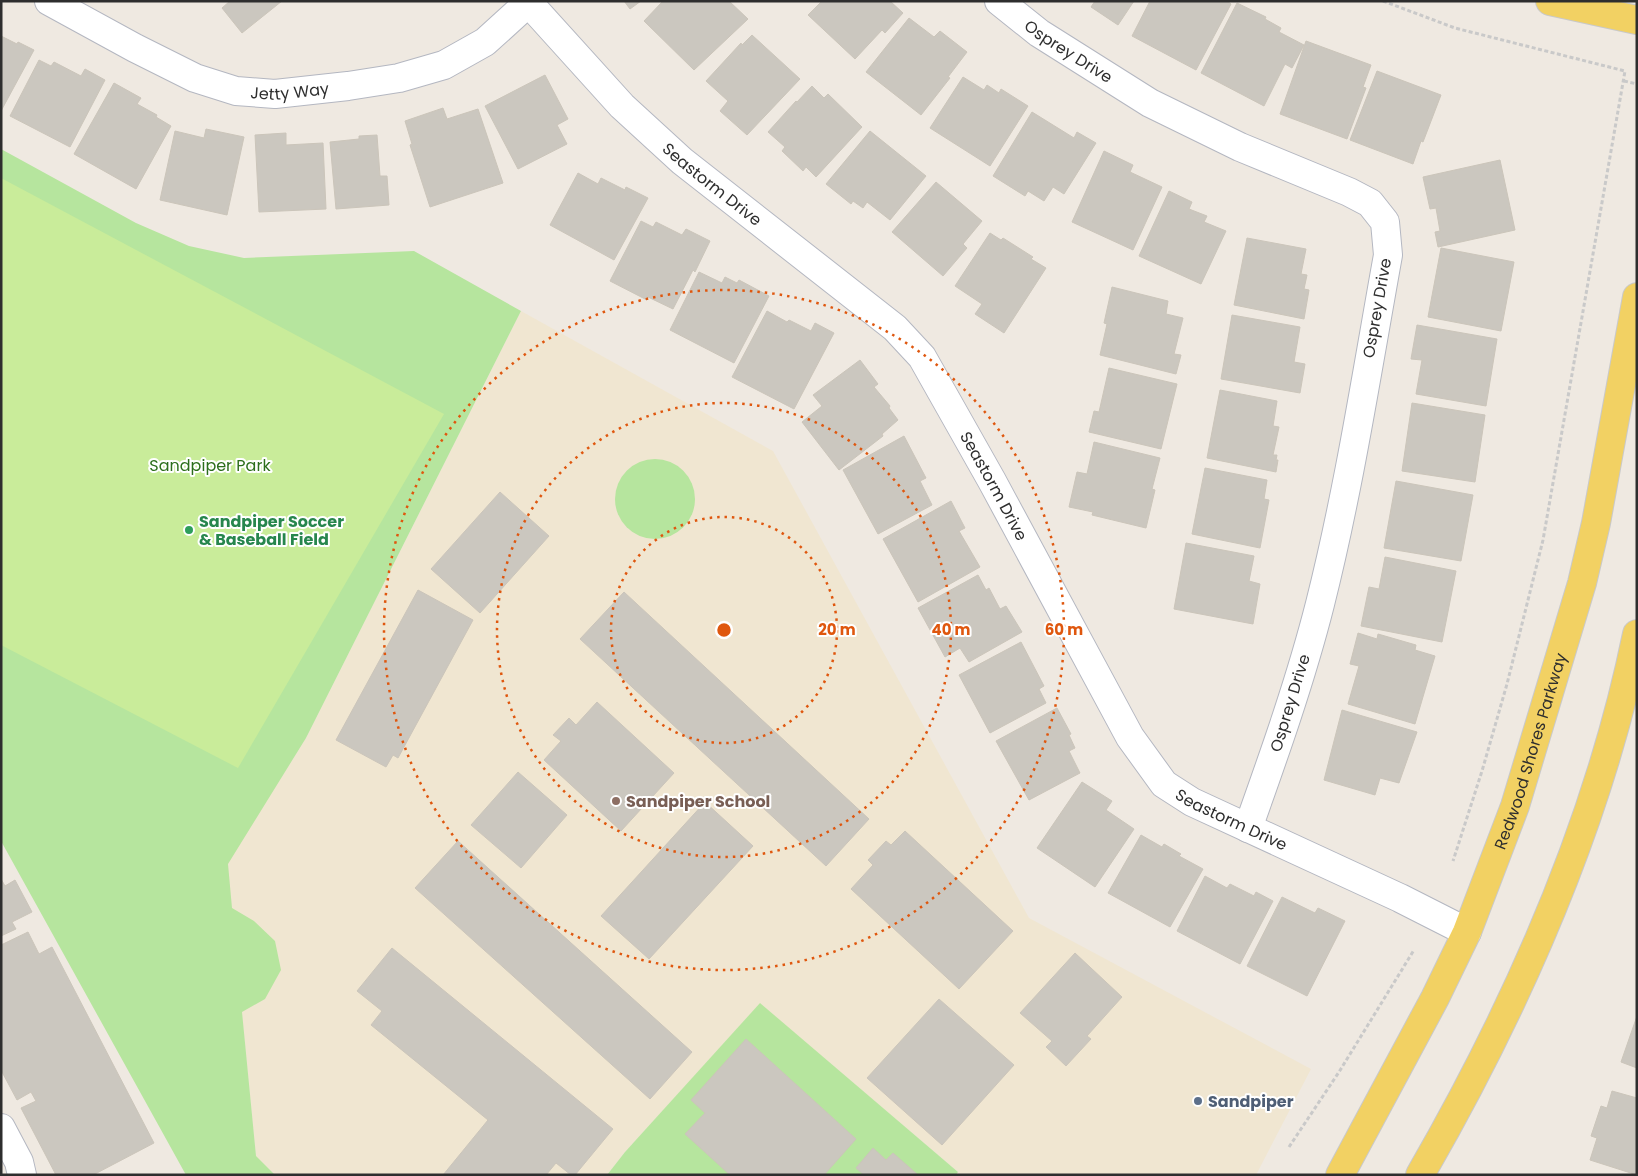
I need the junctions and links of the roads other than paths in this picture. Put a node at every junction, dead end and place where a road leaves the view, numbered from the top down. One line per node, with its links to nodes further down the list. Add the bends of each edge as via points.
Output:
1 (49, 1): 4 (street, Jetty Way, via 195,78 236,91 275,94 399,78 444,65 485,42)
2 (999, 1): 8 (street, Osprey Drive, via 1039,33 1150,103 1240,148 1370,203 1384,222 1388,254 1340,516 1320,605)
3 (1550, 1): 5 (main road)
4 (528, 2): 8 (street, Seastorm Drive, via 622,106 682,161 895,328 922,357 1130,737 1164,784 1192,802)
5 (1637, 20)
6 (1637, 297): 9 (main road, Redwood Shores Parkway, via 1582,583 1515,806)
7 (1637, 634): 13 (main road, via 1627,684 1591,804 1531,962)
8 (1248, 828): 9 (street, Seastorm Drive)
9 (1466, 932): 12 (main road, Redwood Shores Parkway, via 1435,998)
10 (1, 1128): 11 (street, via 19,1162)
11 (22, 1175)
12 (1340, 1175)
13 (1420, 1175)

